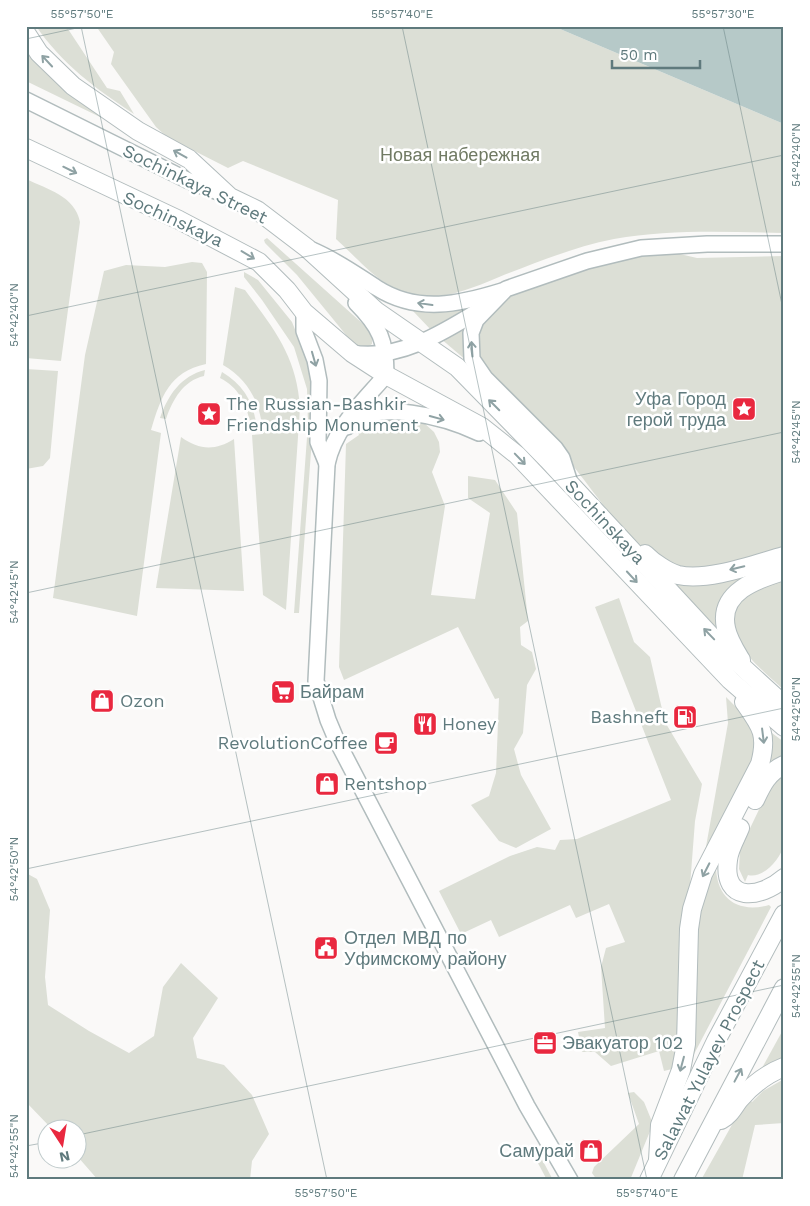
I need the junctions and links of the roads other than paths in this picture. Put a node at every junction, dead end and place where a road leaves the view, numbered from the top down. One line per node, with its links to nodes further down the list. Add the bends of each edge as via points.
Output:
1 (26, 33): 4 (main road, one-way to 1, via 190,159 138,131 73,86 39,53)
2 (26, 100): 4 (street, Sochinkaya Street, via 187,180)
3 (27, 150): 10 (main road, Sochinskaya, one-way to 10, via 238,249 259,262)
4 (230, 197): 6 (main road, Sochinkaya Street, via 257,210)
5 (784, 244): 8 (street, via 642,248 587,260)
6 (307, 248): 7 (main road, Sochinkaya Street); 8 (street, one-way to 6, via 454,304 422,304 395,298 335,259)
7 (338, 276): 11 (street, via 343,289); 12 (main road, Sochinkaya Street)
8 (506, 290): 9 (street)
9 (494, 300): 12 (street); 18 (street, one-way to 9, via 562,458 555,448 485,378 472,359 471,333 476,320)
10 (304, 312): 14 (main road); 17 (street, one-way to 17, via 304,331 319,381 318,442)
11 (380, 332): 13 (street); 14 (street, via 378,346 373,352)
12 (415, 345): 13 (street); 15 (street, via 390,363); 18 (main road, Sochinskaya, one-way to 12, via 457,367)
13 (386, 353): 14 (street); 15 (street)
14 (359, 354): 15 (main road)
15 (386, 375): 16 (main road, Sochinskaya); 17 (street, via 344,422 331,446)
16 (498, 439): 17 (street, one-way to 16, via 348,425 381,413 425,415); 23 (main road, Sochinskaya, one-way to 23, via 517,455)
17 (327, 464): 35 (street, via 316,681 326,714 336,739 527,1106)
18 (570, 484): 19 (main road, Sochinskaya)
19 (597, 513): 20 (main road, one-way to 19, via 722,572 698,576 678,574 649,557 616,524); 22 (main road, Sochinskaya, one-way to 19, via 708,633)
20 (784, 556)
21 (784, 571): 22 (main road, via 755,579 739,590 728,604 724,618 726,630)
22 (744, 667): 24 (main road, Sochinskaya)
23 (730, 680): 25 (main road, Sochinskaya); 34 (main road, one-way to 34, via 761,726 764,751 703,874 692,909 686,1044 681,1070 660,1125)
24 (784, 705)
25 (784, 727)
26 (784, 765): 27 (main road, via 765,780 727,861 733,886 742,893 759,894)
27 (784, 878)
28 (784, 914): 34 (main road, Salawat Yulayev Prospect, via 716,1041)
29 (784, 988): 31 (main road, Salawat Yulayev Prospect)
30 (784, 1003): 31 (main road)
31 (768, 1017): 33 (main road, Salawat Yulayev Prospect, one-way to 31)
32 (784, 1066): 33 (main road, via 750,1088 728,1115)
33 (712, 1125): 37 (main road, Salawat Yulayev Prospect)
34 (658, 1160): 36 (main road, Salawat Yulayev Prospect)
35 (570, 1180)
36 (649, 1180)
37 (683, 1180)

